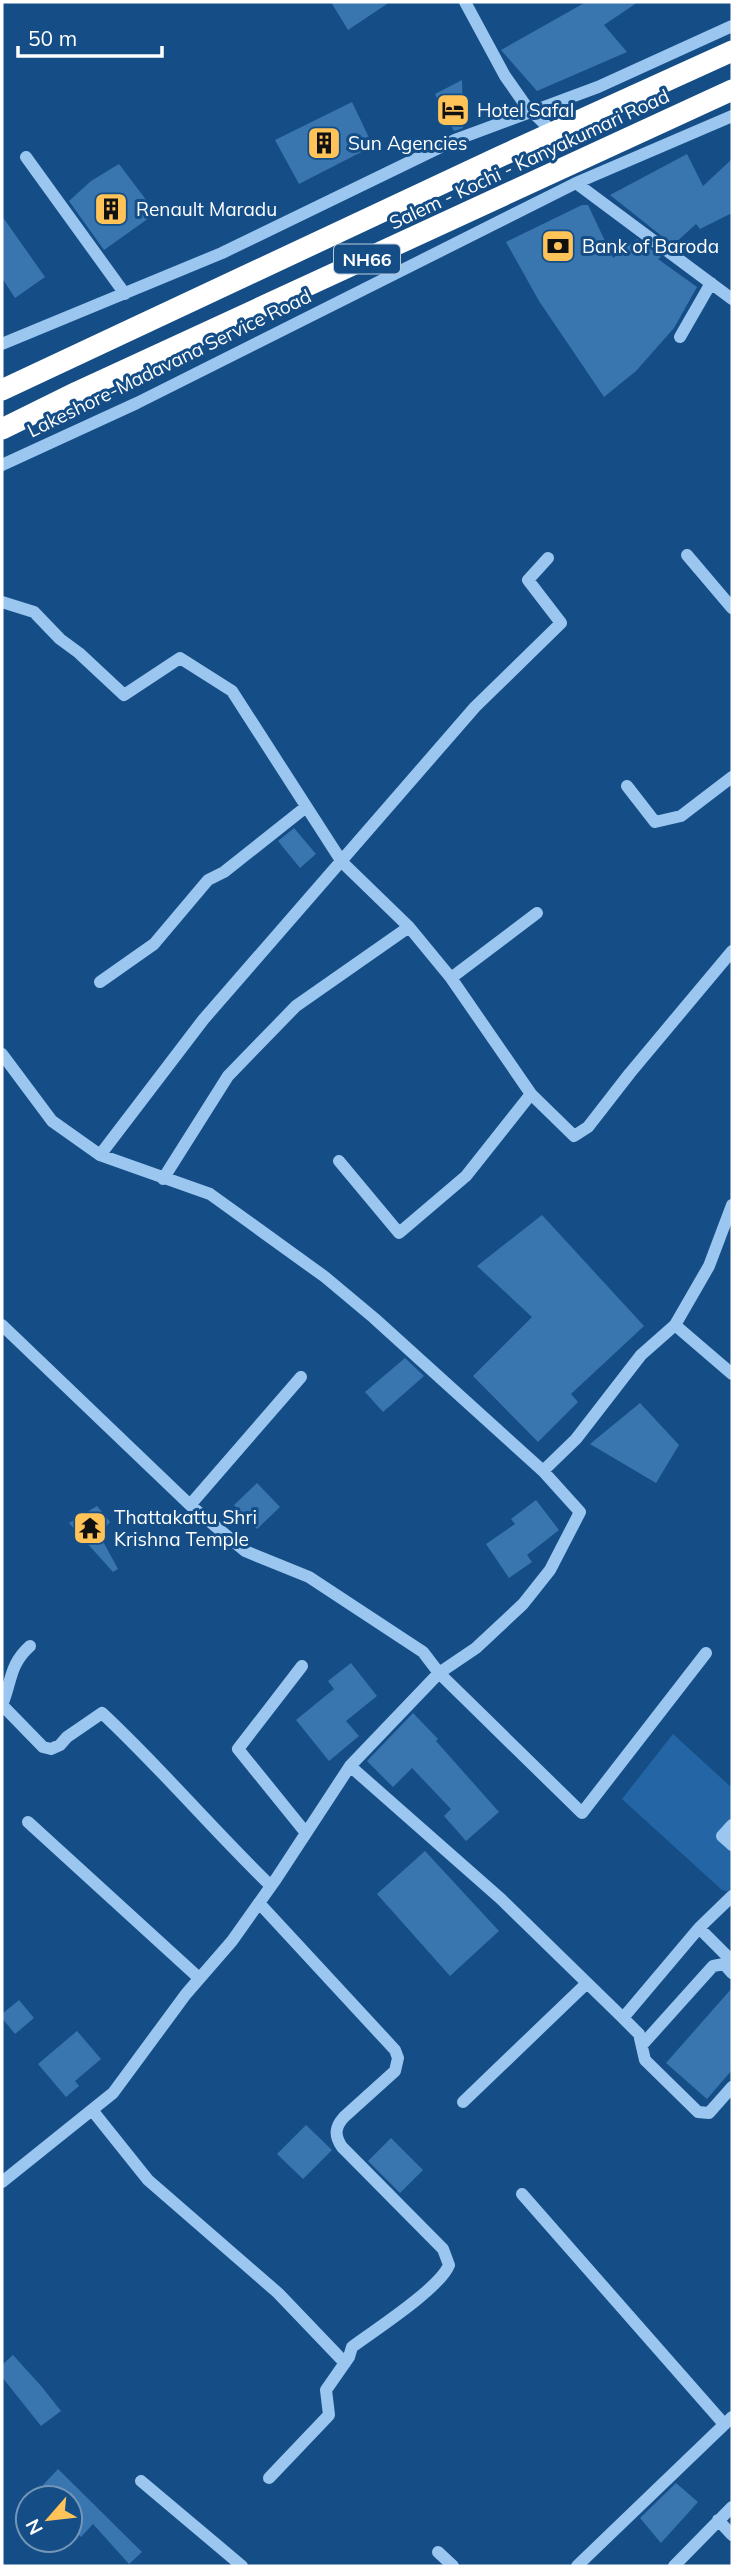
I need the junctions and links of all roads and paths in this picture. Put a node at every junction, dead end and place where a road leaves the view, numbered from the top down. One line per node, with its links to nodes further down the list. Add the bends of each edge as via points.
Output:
1 (465, 2): 5 (street, via 505,76)
2 (732, 26): 5 (street)
3 (732, 51): 7 (highway, Salem - Kochi - Kanyakumari Road / NH66)
4 (732, 90): 16 (highway, Salem - Kochi - Kanyakumari Road / NH66)
5 (533, 113): 7 (street); 11 (street, via 455,140 222,253)
6 (732, 116): 9 (street, Lakeshore-Madavana Service Road)
7 (553, 132): 15 (highway, Salem - Kochi - Kanyakumari Road / NH66)
8 (26, 157): 11 (street)
9 (576, 183): 10 (street); 17 (street, Lakeshore-Madavana Service Road, via 137,403)
10 (711, 283): 12 (street); 13 (street)
11 (125, 293): 14 (street)
12 (732, 299)
13 (680, 337)
14 (2, 344)
15 (2, 390)
16 (2, 429)
17 (2, 465)
18 (687, 555): 21 (street)
19 (548, 558): 25 (street, via 528,580 561,623 475,707)
20 (2, 602): 24 (street, via 34,612 124,695 180,658 232,691)
21 (732, 608)
22 (732, 777): 23 (street, via 681,816 655,822)
23 (627, 786)
24 (306, 807): 25 (street); 30 (street, via 208,880 154,944)
25 (342, 862): 27 (street); 33 (street, via 203,1020)
26 (537, 913): 29 (street)
27 (410, 927): 29 (street); 35 (street, via 296,1006 228,1076)
28 (732, 951): 32 (street, via 588,1127 574,1136)
29 (451, 978): 32 (street)
30 (100, 982)
31 (2, 1054): 33 (street, via 52,1121)
32 (531, 1094): 34 (street, via 466,1176 399,1233)
33 (100, 1155): 35 (street)
34 (339, 1161)
35 (163, 1179): 41 (street, via 210,1194 325,1277)
36 (732, 1205): 38 (street, via 709,1266)
37 (2, 1325): 42 (street)
38 (675, 1325): 39 (street); 41 (street, via 641,1355 576,1439)
39 (732, 1374)
40 (301, 1377): 42 (street)
41 (543, 1471): 46 (street, via 580,1512 550,1570 523,1604 476,1648)
42 (190, 1505): 46 (street, via 245,1551 309,1577 423,1652)
43 (30, 1646): 52 (street, via 11,1670 2,1705 43,1747 60,1745 102,1713)
44 (706, 1653): 46 (street, via 582,1813)
45 (302, 1666): 50 (street, via 238,1749)
46 (439, 1673): 47 (street)
47 (351, 1766): 50 (street); 59 (street, via 501,1899)
48 (28, 1822): 58 (street)
49 (732, 1825): 51 (street, via 722,1836)
50 (306, 1833): 52 (street)
51 (732, 1845)
52 (271, 1886): 54 (street)
53 (732, 1896): 55 (street)
54 (259, 1903): 58 (street); 67 (street, via 395,2050 395,2071 344,2116 336,2138 443,2249 449,2265 432,2286 352,2347)
55 (699, 1928): 56 (street); 60 (street)
56 (732, 1961)
57 (732, 1973): 61 (street, via 724,1964 713,1966)
58 (199, 1978): 64 (street, via 113,2093)
59 (587, 1983): 60 (street); 63 (street)
60 (623, 2018): 61 (street, via 639,2034)
61 (642, 2045): 62 (street, via 645,2060 698,2112 709,2113)
62 (732, 2087)
63 (463, 2102)
64 (92, 2110): 65 (street); 67 (street, via 148,2180 278,2293)
65 (2, 2182)
66 (523, 2194): 68 (street)
67 (345, 2363): 69 (street, via 326,2390 329,2415)
68 (728, 2421): 77 (street)
69 (269, 2478)
70 (141, 2481): 75 (street)
71 (732, 2507): 72 (street)
72 (718, 2520): 73 (street); 78 (street)
73 (732, 2535)
74 (439, 2552): 76 (street)
75 (242, 2566)
76 (453, 2566)
77 (577, 2566)
78 (674, 2566)

